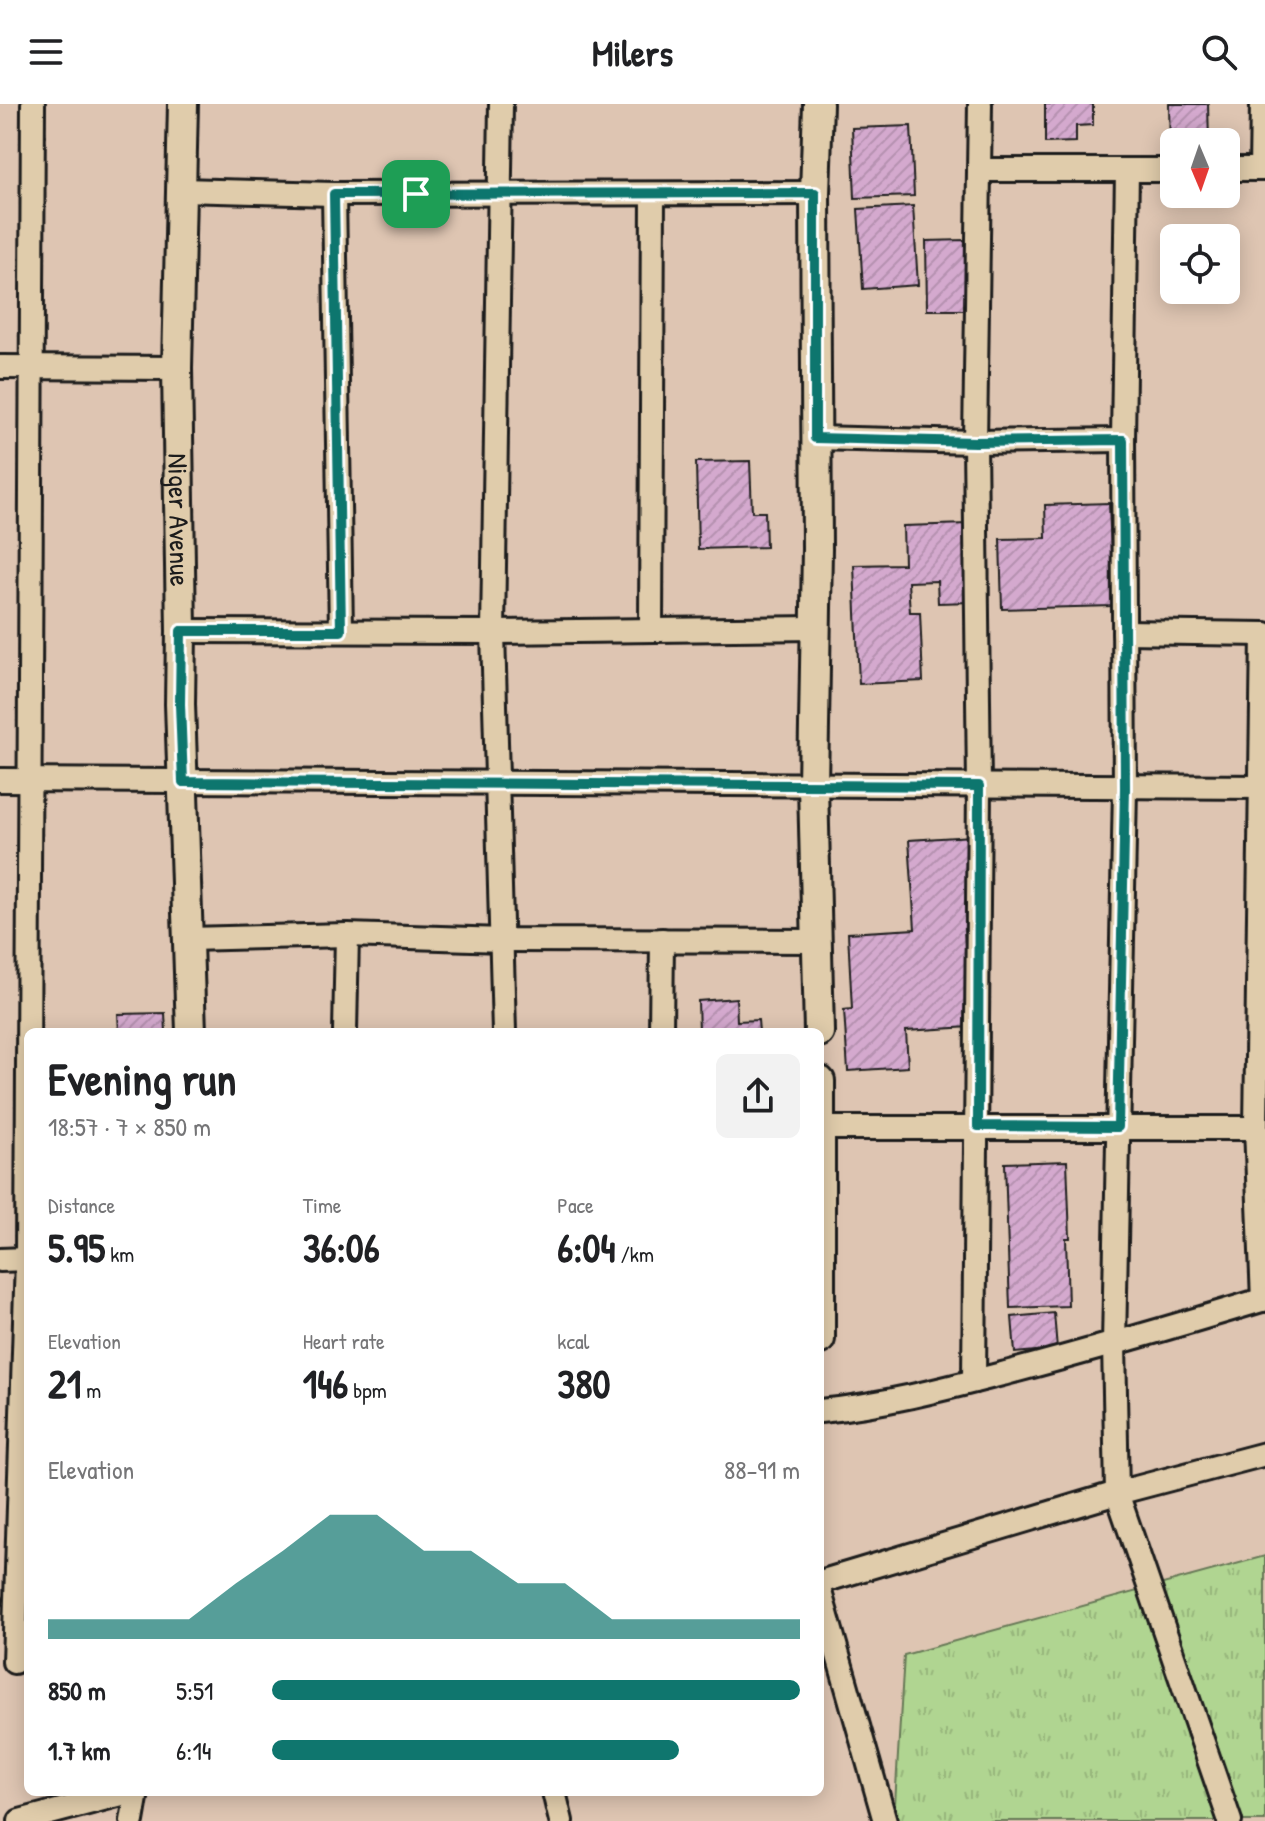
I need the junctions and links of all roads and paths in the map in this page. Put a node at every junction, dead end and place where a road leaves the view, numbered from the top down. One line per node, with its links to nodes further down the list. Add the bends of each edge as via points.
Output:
1 (33, 104): 18 (street)
2 (183, 104): 12 (street, Niger Avenue)
3 (501, 104): 16 (street)
4 (818, 104): 13 (street)
5 (980, 104): 9 (street)
6 (1262, 104): 8 (street)
7 (1240, 169): 8 (street)
8 (1263, 169)
9 (979, 170): 10 (street); 22 (street)
10 (1127, 170): 11 (street); 21 (street)
11 (1160, 170)
12 (180, 190): 14 (street); 19 (street, Niger Avenue)
13 (815, 193): 15 (street); 20 (street)
14 (334, 194): 16 (street); 26 (street)
15 (653, 194): 16 (street); 24 (street)
16 (498, 195): 27 (street)
17 (0, 367): 18 (street)
18 (32, 367): 19 (street); 31 (street)
19 (177, 368): 25 (street, Niger Avenue)
20 (815, 438): 22 (street); 23 (street)
21 (1123, 440): 22 (street); 28 (street)
22 (975, 442): 35 (street)
23 (816, 628): 24 (street); 34 (street)
24 (651, 630): 27 (street)
25 (181, 631): 26 (street); 32 (street, Niger Avenue)
26 (341, 631): 27 (street)
27 (493, 632): 33 (street)
28 (1124, 632): 29 (street); 37 (street)
29 (1264, 634): 36 (street)
30 (0, 780): 31 (street)
31 (29, 781): 32 (street); 44 (street)
32 (183, 782): 33 (street); 40 (street, Niger Avenue)
33 (496, 783): 34 (street); 41 (street)
34 (813, 785): 35 (street); 43 (street)
35 (979, 786): 37 (street); 50 (street)
36 (1262, 787): 37 (street); 39 (street)
37 (1125, 788): 51 (street)
38 (347, 935): 40 (street); 41 (street); 46 (street)
39 (1261, 937): 53 (street)
40 (189, 939): 45 (street, Niger Avenue)
41 (503, 940): 42 (street); 47 (street)
42 (662, 940): 43 (street); 48 (street)
43 (816, 941): 49 (street)
44 (28, 1028)
45 (191, 1028)
46 (345, 1028)
47 (504, 1028)
48 (661, 1028)
49 (819, 1028)
50 (978, 1126): 51 (street); 52 (street); 59 (street)
51 (1118, 1127): 53 (street); 57 (street)
52 (824, 1128)
53 (1256, 1128): 56 (street)
54 (24, 1259): 55 (street)
55 (0, 1260)
56 (1264, 1300): 57 (street)
57 (1114, 1344): 59 (street); 62 (street)
58 (24, 1352): 65 (street)
59 (974, 1381): 60 (street, via 868,1407)
60 (824, 1411)
61 (1265, 1454): 62 (street)
62 (1117, 1493): 63 (street); 73 (street)
63 (824, 1581)
64 (824, 1606): 72 (street)
65 (14, 1662)
66 (114, 1796): 69 (street)
67 (136, 1796): 70 (street)
68 (555, 1796): 71 (street)
69 (20, 1821)
70 (132, 1821)
71 (561, 1821)
72 (885, 1821)
73 (1230, 1821)

